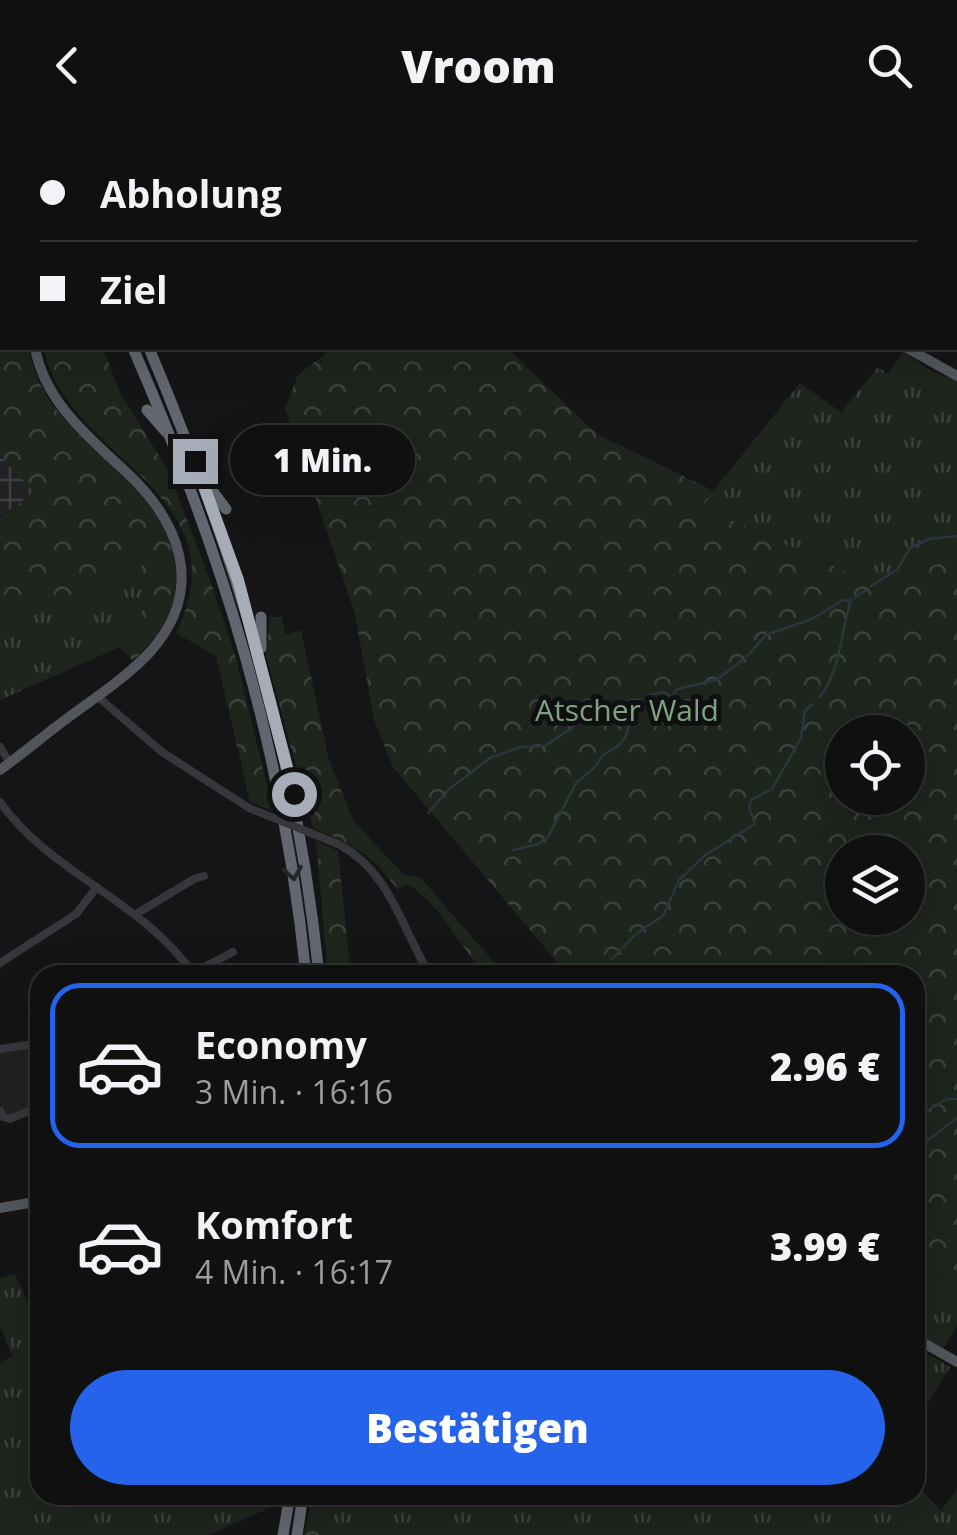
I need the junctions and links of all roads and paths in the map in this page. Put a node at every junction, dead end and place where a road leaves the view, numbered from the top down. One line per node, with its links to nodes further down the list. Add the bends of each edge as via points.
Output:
1 (36, 350): 12 (main road, via 54,397 152,497 176,537 180,558 178,599 164,633)
2 (134, 350): 7 (highway)
3 (149, 350): 8 (highway)
4 (912, 350): 5 (main road)
5 (957, 376)
6 (147, 410): 7 (highway)
7 (172, 438): 23 (highway, one-way to 23, via 225,583 262,717)
8 (202, 478): 9 (highway); 11 (highway)
9 (226, 509)
10 (261, 617): 11 (highway)
11 (260, 657): 24 (highway, via 294,794)
12 (97, 696): 14 (main road); 25 (street, bridge, via 162,752 248,808 356,853 379,876)
13 (0, 747): 14 (street)
14 (5, 767)
15 (0, 802): 17 (street, via 30,836)
16 (204, 876): 18 (street)
17 (97, 887): 18 (street); 20 (street, via 76,914)
18 (136, 914): 21 (street)
19 (233, 952): 22 (street)
20 (0, 964)
21 (187, 965)
22 (209, 965)
23 (305, 965)
24 (319, 965)
25 (425, 965)
26 (30, 1044): 27 (street)
27 (0, 1049)
28 (30, 1110): 29 (street, via 10,1119)
29 (0, 1111)
30 (30, 1204): 31 (main road)
31 (0, 1208)
32 (925, 1344): 33 (main road)
33 (957, 1362)
34 (288, 1505): 36 (highway)
35 (301, 1505): 37 (highway)
36 (283, 1535)
37 (296, 1535)

